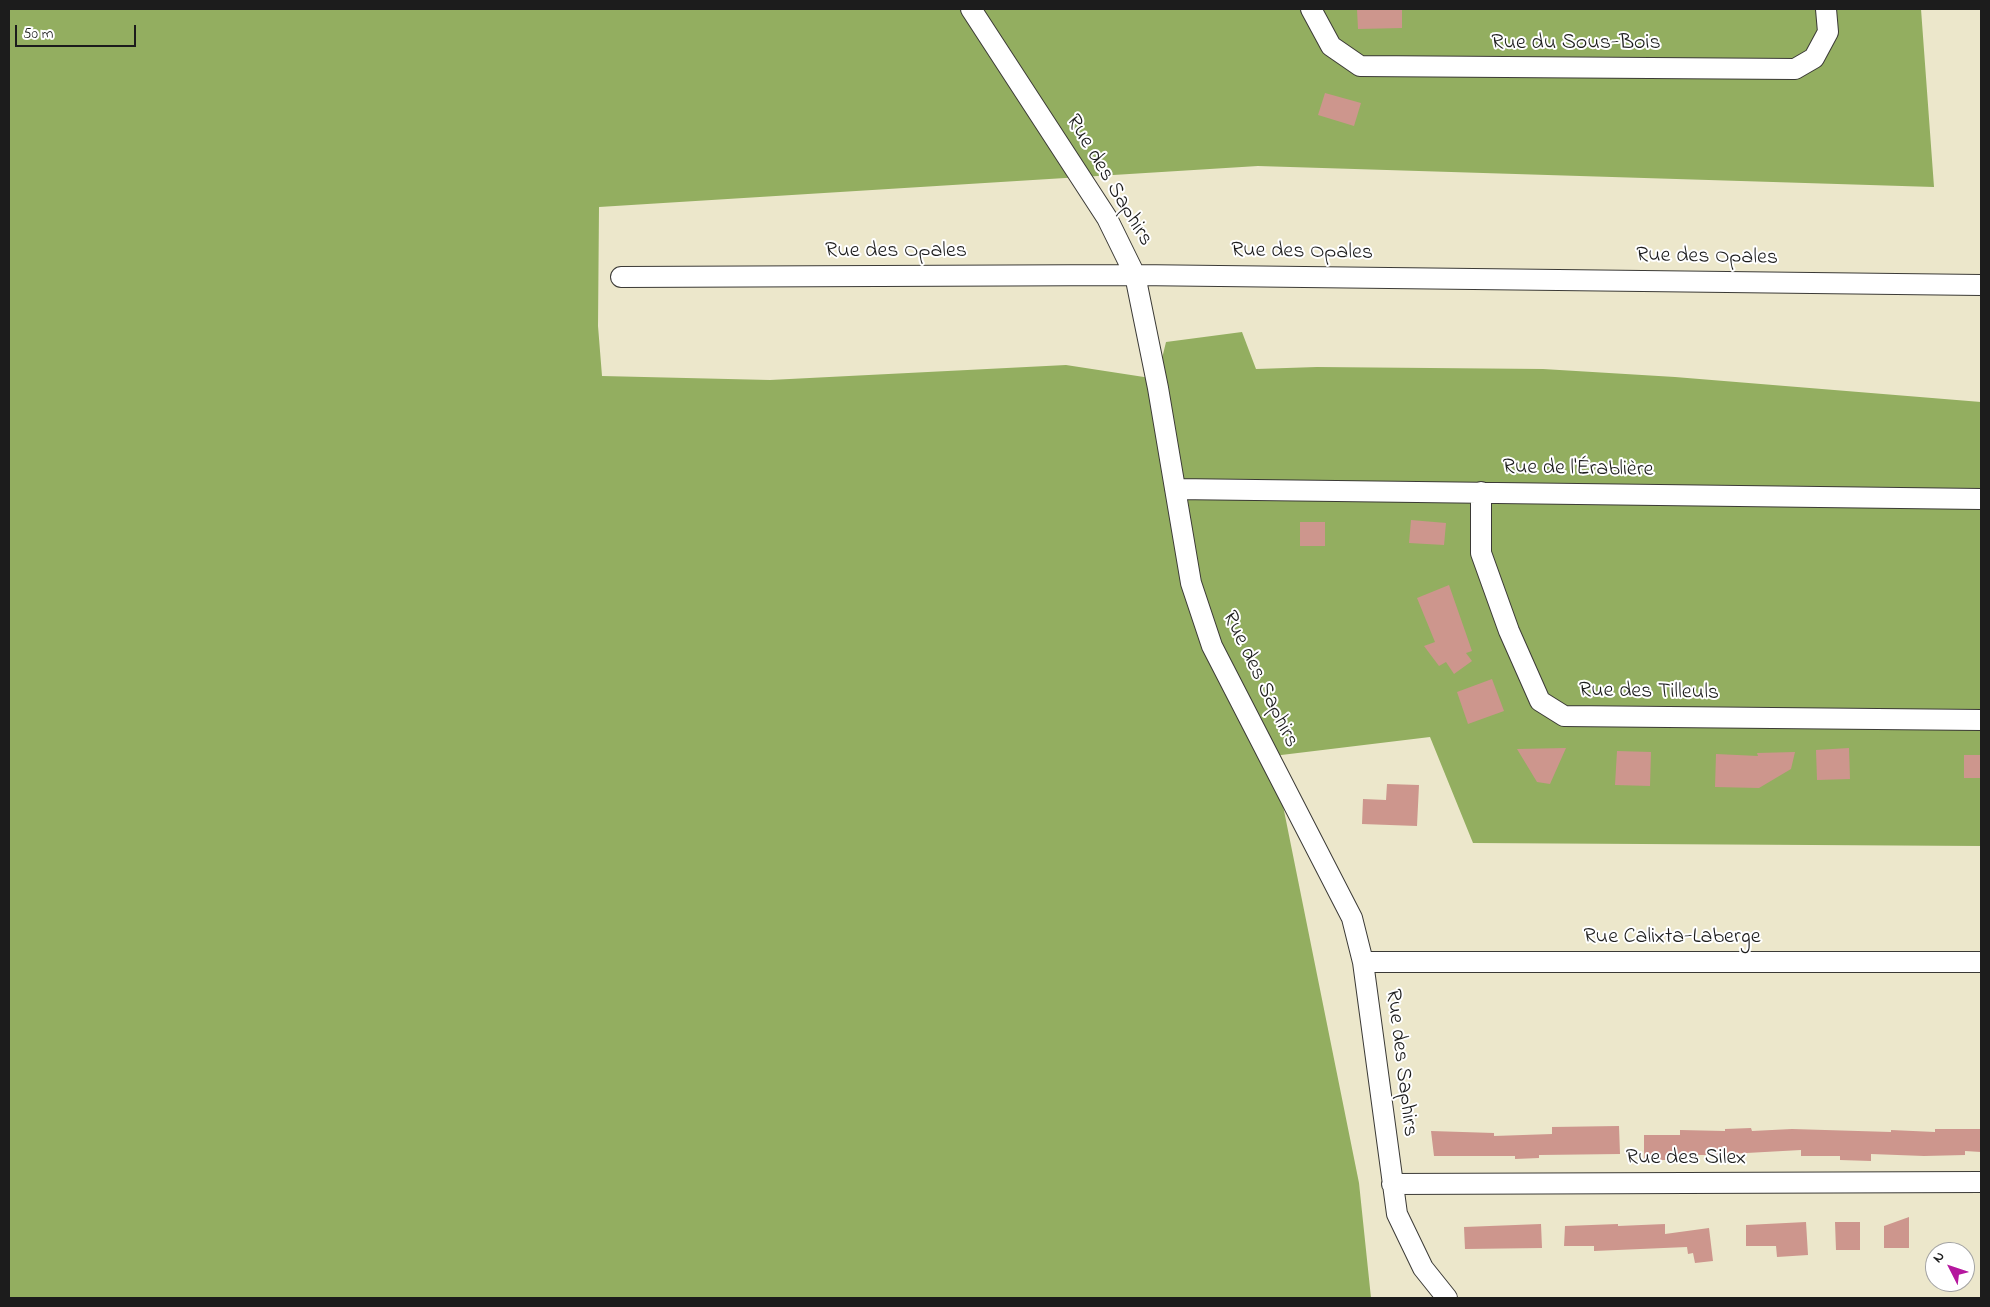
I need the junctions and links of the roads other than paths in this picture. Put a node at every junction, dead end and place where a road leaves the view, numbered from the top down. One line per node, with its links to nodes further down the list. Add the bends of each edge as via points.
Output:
1 (972, 9): 4 (street, Rue des Saphirs, via 1107,218)
2 (1311, 9): 3 (street, Rue du Sous-Bois, via 1331,46 1360,66 1794,69 1814,58 1828,32)
3 (1826, 9)
4 (1135, 275): 5 (street, Rue des Opales); 6 (street, Rue des Opales); 7 (street, Rue des Saphirs)
5 (622, 277)
6 (1981, 285)
7 (1175, 489): 8 (street, Rue de l'Érablière); 11 (street, Rue des Saphirs, via 1191,583 1212,646 1352,918)
8 (1481, 492): 9 (street, Rue de l'Érablière); 10 (street, Rue des Tilleuls, via 1481,553 1509,630 1540,701 1564,716)
9 (1981, 499)
10 (1981, 720)
11 (1363, 962): 12 (street, Rue Calixta-Laberge); 14 (street, Rue des Saphirs)
12 (1981, 962)
13 (1981, 1182): 14 (street, Rue des Silex)
14 (1392, 1184): 15 (street, Rue des Saphirs, via 1397,1214 1424,1268)
15 (1447, 1298)

